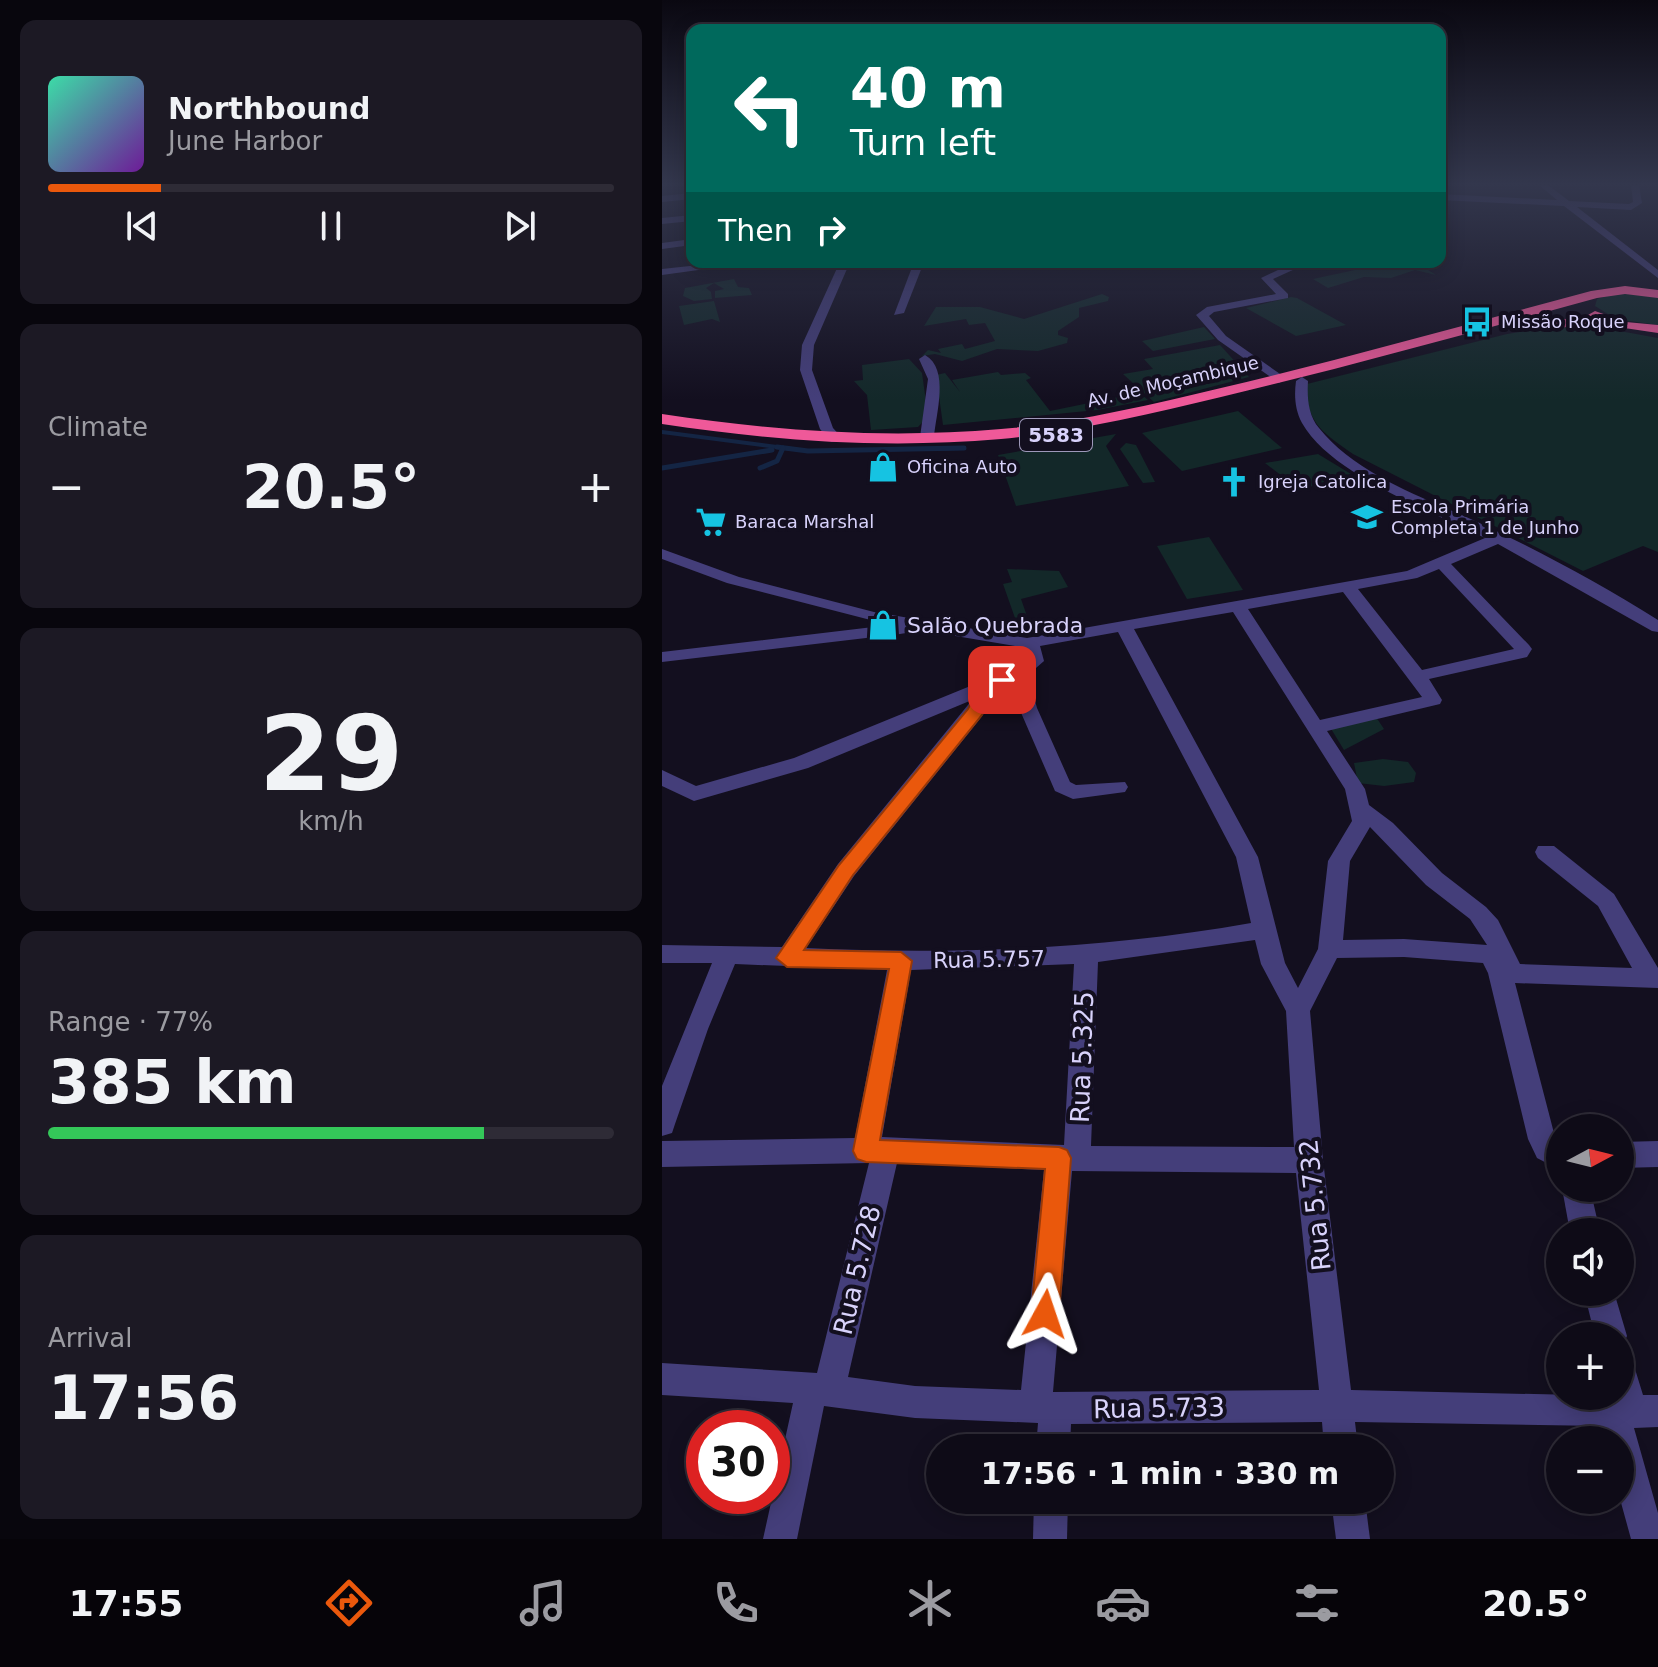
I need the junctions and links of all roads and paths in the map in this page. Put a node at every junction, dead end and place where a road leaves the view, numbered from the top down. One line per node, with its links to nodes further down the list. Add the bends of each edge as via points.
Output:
1 (1632, 257): 7 (street)
2 (700, 268): 6 (street)
3 (842, 268): 20 (street, via 808,345 806,370 827,429)
4 (917, 268): 11 (street)
5 (1289, 268): 15 (street, via 1266,278 1284,296 1202,315 1222,338)
6 (662, 272)
7 (1658, 278): 8 (highway, Av. de Moçambique)
8 (1625, 290): 9 (highway); 10 (highway, Av. de Moçambique)
9 (1658, 294)
10 (1587, 298): 12 (highway, via 1587,310); 15 (highway, Av. de Moçambique / 5583)
11 (898, 313)
12 (1610, 322): 13 (highway); 16 (highway, Av. de Moçambique / 5583, via 1557,321 1458,340)
13 (1658, 329)
14 (925, 359): 19 (street, via 934,379)
15 (1279, 379): 19 (highway, Av. de Moçambique / 5583, via 1056,427)
16 (1302, 381): 18 (highway, Av. de Moçambique / 5583, via 1111,426 1005,441 840,447); 21 (street, via 1301,405 1313,430 1341,455)
17 (662, 419): 20 (highway, Av. de Moçambique / 5583)
18 (662, 428)
19 (927, 437): 20 (highway, Av. de Moçambique / 5583)
20 (836, 439)
21 (1498, 538): 23 (street); 28 (street)
22 (662, 554): 26 (street, via 733,580)
23 (1442, 563): 24 (street); 32 (street, via 1523,649)
24 (1348, 587): 25 (street); 32 (street)
25 (1238, 607): 27 (street); 34 (street)
26 (926, 627): 29 (street); 30 (street)
27 (1124, 627): 29 (street); 39 (street, via 1247,857)
28 (1658, 627)
29 (1027, 643): 31 (street, via 1035,651 1035,661)
30 (662, 657)
31 (1018, 673): 33 (street); 36 (street, via 1062,786 1073,792)
32 (1418, 676): 34 (street, via 1433,697 1427,703)
33 (987, 687): 35 (street, via 801,763 694,794); 43 (street, via 976,711 846,870)
34 (1316, 727): 37 (street, via 1355,789)
35 (662, 777)
36 (1118, 787)
37 (1361, 809): 44 (street, via 1362,829 1339,861); 46 (street, via 1490,926)
38 (1546, 852): 47 (street, via 1606,900)
39 (1265, 929): 42 (street, Rua 5.757); 48 (street, via 1273,964)
40 (728, 953): 41 (street, Rua 5.757); 43 (street, Rua 5.757); 49 (street)
41 (662, 954)
42 (1086, 956): 45 (street, Rua 5.757); 55 (street, Rua 5.325)
43 (787, 958): 45 (street, Rua 5.757)
44 (1325, 958): 46 (street, via 1474,951 1490,954); 48 (street)
45 (901, 961): 51 (street, Rua 5.728)
46 (1507, 974): 47 (street); 50 (street)
47 (1654, 978)
48 (1298, 1011): 56 (street, Rua 5.732)
49 (662, 1124)
50 (1546, 1147)
51 (876, 1150): 52 (street); 55 (street); 58 (street, Rua 5.728)
52 (662, 1154)
53 (1658, 1154): 54 (street)
54 (1634, 1155)
55 (1068, 1159): 56 (street); 60 (street, Rua 5.325)
56 (1309, 1160): 59 (street, Rua 5.732)
57 (662, 1379): 58 (street, Rua 5.733)
58 (821, 1389): 60 (street, Rua 5.733, via 915,1402); 66 (street, Rua 5.728)
59 (1336, 1406): 60 (street, Rua 5.733); 61 (street, Rua 5.733); 63 (street, Rua 5.732)
60 (1045, 1408): 62 (street, Rua 5.325)
61 (1635, 1412): 69 (street)
62 (1050, 1434)
63 (1339, 1434)
64 (1051, 1514): 67 (street)
65 (1350, 1514): 68 (street)
66 (780, 1539)
67 (1050, 1539)
68 (1353, 1539)
69 (1648, 1539)

